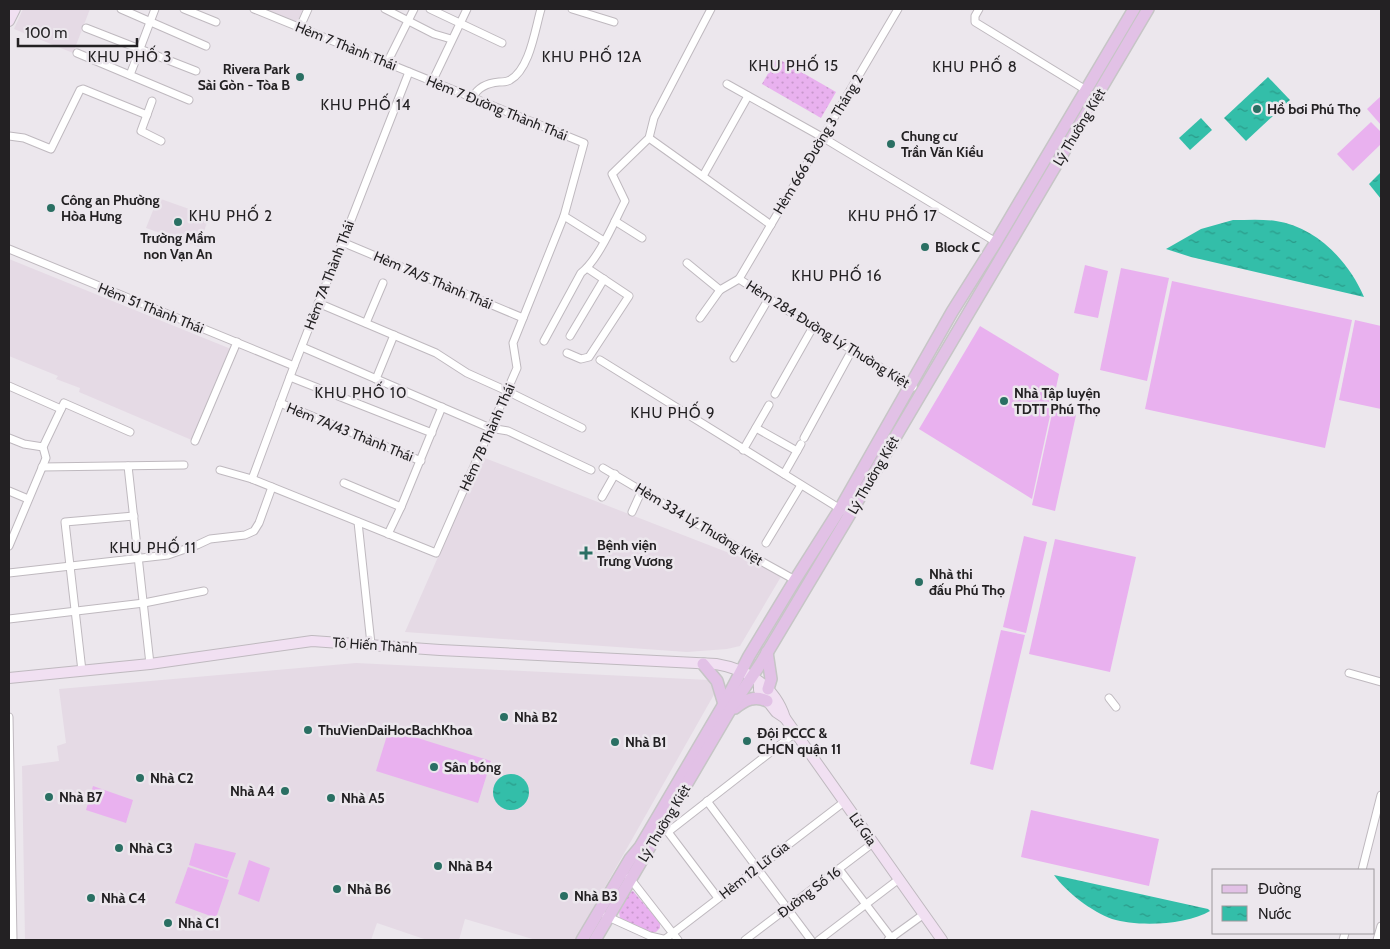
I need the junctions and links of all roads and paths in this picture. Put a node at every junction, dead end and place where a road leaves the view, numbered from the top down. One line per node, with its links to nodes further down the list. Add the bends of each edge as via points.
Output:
1 (14, 9): 20 (main road)
2 (121, 9): 21 (street)
3 (155, 9): 21 (street)
4 (184, 9): 22 (street)
5 (254, 9): 25 (street, Hẻm 7 Thành Thái)
6 (308, 9): 25 (street)
7 (385, 9): 19 (street)
8 (414, 9): 19 (street)
9 (430, 9): 24 (street)
10 (467, 9): 24 (street)
11 (538, 9): 40 (street, via 532,41 521,70 510,81 477,89)
12 (572, 9): 18 (street)
13 (711, 9): 46 (street, via 654,118)
14 (898, 9): 45 (street, Hẻm 666 Đường 3 Tháng 2)
15 (979, 9): 38 (street, via 976,22)
16 (1134, 9): 38 (main road, Lý Thường Kiệt)
17 (1148, 9): 85 (main road, Lý Thường Kiệt)
18 (597, 12): 23 (street)
19 (409, 20): 27 (street); 32 (street)
20 (9, 21)
21 (150, 22): 29 (street); 30 (street)
22 (216, 22)
23 (614, 22)
24 (460, 24): 27 (street); 28 (street)
25 (300, 27): 32 (street, Hẻm 7 Thành Thái)
26 (86, 28): 30 (street)
27 (451, 39): 36 (street)
28 (502, 43)
29 (206, 46)
30 (140, 50): 33 (street); 35 (street)
31 (76, 53): 35 (street)
32 (387, 63): 34 (street, Hẻm 7 Thành Thái)
33 (196, 72)
34 (409, 72): 36 (street, Hẻm 7 Đường Thành Thái); 55 (street, Hẻm 7A Thành Thái)
35 (130, 75): 41 (street)
36 (432, 82): 40 (street, Hẻm 7 Đường Thành Thái)
37 (726, 84): 39 (street)
38 (1086, 90): 56 (main road, Lý Thường Kiệt)
39 (748, 96): 45 (street); 49 (street)
40 (473, 97): 48 (street, Hẻm 7 Đường Thành Thái)
41 (188, 100)
42 (152, 101): 43 (street)
43 (147, 115): 44 (street, via 83,89 51,149 24,138); 47 (street, via 142,132)
44 (9, 136)
45 (822, 137): 52 (street, Hẻm 666 Đường 3 Tháng 2); 56 (street)
46 (649, 138): 49 (street); 51 (street, via 612,174 625,201)
47 (162, 141)
48 (584, 143): 50 (street, Hẻm 7B Thành Thái)
49 (702, 176): 52 (street)
50 (564, 216): 54 (street); 66 (street, Hẻm 7B Thành Thái)
51 (615, 221): 53 (street); 54 (street)
52 (771, 225): 60 (street, Hẻm 666 Đường 3 Tháng 2)
53 (642, 238)
54 (604, 241): 59 (street)
55 (342, 242): 65 (street, Hẻm 7A Thành Thái); 66 (street, Hẻm 7A/5 Thành Thái)
56 (996, 242): 82 (main road, Lý Thường Kiệt)
57 (9, 249): 73 (street, Hẻm 51 Thành Thái)
58 (687, 262): 63 (street)
59 (587, 268): 61 (street); 72 (street, via 581,273)
60 (739, 279): 63 (street, Hẻm 284 Đường Lý Thường Kiệt); 64 (street, Hẻm 284 Đường Lý Thường Kiệt)
61 (604, 280): 71 (street); 76 (street, via 629,296 589,357 581,360)
62 (383, 283): 68 (street)
63 (720, 290): 67 (street)
64 (769, 298): 69 (street, Hẻm 284 Đường Lý Thường Kiệt); 77 (street)
65 (318, 303): 68 (street); 74 (street, Hẻm 7A Thành Thái)
66 (523, 318): 84 (street, Hẻm 7B Thành Thái, via 513,342 517,368)
67 (700, 318)
68 (366, 323): 70 (street)
69 (813, 327): 75 (street, Hẻm 284 Đường Lý Thường Kiệt); 86 (street)
70 (394, 335): 81 (street); 84 (street, via 436,353 467,373)
71 (570, 336)
72 (544, 341)
73 (237, 342): 79 (street, Hẻm 51 Thành Thái); 97 (street)
74 (302, 347): 79 (street, Hẻm 7A Thành Thái); 81 (street)
75 (852, 350): 82 (street, Hẻm 284 Đường Lý Thường Kiệt); 98 (street)
76 (567, 353)
77 (734, 358)
78 (600, 360): 100 (street)
79 (294, 366): 80 (street, Hẻm 7A Thành Thái)
80 (290, 377): 87 (street, Hẻm 7A Thành Thái); 95 (street)
81 (376, 379): 90 (street)
82 (910, 385): 85 (street, Hẻm 284 Đường Lý Thường Kiệt); 120 (main road, Lý Thường Kiệt)
83 (9, 386): 89 (street)
84 (507, 391): 91 (street, Hẻm 7B Thành Thái); 92 (street)
85 (922, 392): 120 (main road, Lý Thường Kiệt)
86 (775, 394)
87 (280, 403): 101 (street, Hẻm 7A/43 Thành Thái); 110 (street, Hẻm 7A Thành Thái)
88 (769, 405): 93 (street)
89 (63, 406): 94 (street); 99 (street)
90 (442, 407): 91 (street); 95 (street, Hẻm 7A/43 Thành Thái)
91 (490, 428): 107 (street, via 508,431); 123 (street, Hẻm 7B Thành Thái, via 436,553)
92 (582, 428)
93 (756, 428): 98 (street); 100 (street)
94 (130, 432)
95 (432, 433): 101 (street, Hẻm 7A/43 Thành Thái)
96 (9, 438): 99 (street)
97 (195, 441)
98 (800, 445): 109 (street)
99 (44, 447): 104 (street, via 46,458)
100 (743, 450): 109 (street)
101 (421, 461): 118 (street, Hẻm 7A/43 Thành Thái)
102 (128, 466): 103 (street); 104 (street); 121 (street)
103 (184, 466)
104 (42, 467): 117 (street)
105 (603, 468): 108 (street, Hẻm 334 Lý Thường Kiệt)
106 (220, 470): 110 (street)
107 (591, 470)
108 (614, 474): 114 (street, Hẻm 334 Lý Thường Kiệt); 116 (street)
109 (784, 474): 112 (street)
110 (252, 479): 113 (street)
111 (344, 483): 118 (street)
112 (801, 485): 120 (street); 124 (street)
113 (272, 487): 122 (street); 126 (street, via 260,523 250,533 218,537 168,554)
114 (642, 490): 119 (street); 129 (street, Hẻm 334 Lý Thường Kiệt)
115 (9, 491): 117 (street)
116 (602, 497)
117 (28, 498): 125 (street)
118 (402, 507): 123 (street, Hẻm 7A/43 Thành Thái)
119 (632, 512)
120 (845, 512): 129 (main road, Lý Thường Kiệt); 135 (main road, Lý Thường Kiệt)
121 (134, 516): 126 (street); 127 (street, via 65,522)
122 (358, 522): 123 (street); 134 (street)
123 (388, 534)
124 (766, 543)
125 (9, 546)
126 (138, 558): 127 (street); 131 (street)
127 (70, 566): 128 (street); 132 (street)
128 (9, 573)
129 (795, 580): 138 (main road, Lý Thường Kiệt)
130 (204, 591): 131 (street)
131 (144, 602): 132 (street); 136 (street)
132 (76, 611): 133 (street); 139 (street)
133 (9, 618)
134 (371, 644): 136 (main road, Tô Hiến Thành, via 312,641); 137 (main road, Tô Hiến Thành)
135 (767, 652): 143 (main road, Lý Thường Kiệt); 143 (main road, via 771,679)
136 (150, 664): 139 (main road, Tô Hiến Thành)
137 (704, 664): 138 (main road, Tô Hiến Thành); 147 (main road, via 717,682)
138 (742, 670): 143 (main road, Tô Hiến Thành); 147 (main road, Lý Thường Kiệt)
139 (82, 671): 141 (main road, Tô Hiến Thành)
140 (1349, 673): 142 (street)
141 (9, 678)
142 (1381, 682)
143 (760, 683): 145 (main road, Lữ Gia, via 759,690); 147 (main road, Lý Thường Kiệt); 149 (main road, Lữ Gia, via 781,706)
144 (1109, 698): 146 (street)
145 (767, 701): 147 (main road, via 748,699); 149 (main road, Lữ Gia)
146 (1116, 707)
147 (726, 710): 154 (main road, Lý Thường Kiệt); 160 (main road, Lý Thường Kiệt, via 640,847)
148 (9, 717): 159 (street)
149 (785, 718): 150 (main road, Lữ Gia)
150 (795, 733): 152 (street); 153 (main road, Lữ Gia)
151 (1381, 796): 158 (street)
152 (707, 801): 154 (street); 156 (street)
153 (844, 802): 155 (main road, Lữ Gia); 156 (street, Hẻm 12 Lữ Gia)
154 (665, 831): 160 (main road, Lý Thường Kiệt); 162 (street)
155 (873, 843): 157 (street, Đường Số 16); 161 (main road, Lữ Gia)
156 (758, 867): 162 (street, Hẻm 12 Lữ Gia); 164 (street)
157 (839, 869): 163 (street); 164 (street, Đường Số 16)
158 (1362, 869)
159 (11, 871): 170 (street)
160 (627, 875): 166 (main road, Lý Thường Kiệt); 168 (street)
161 (899, 879): 163 (street); 165 (main road, Lữ Gia)
162 (718, 898): 168 (street, Hẻm 12 Lữ Gia)
163 (865, 904): 169 (street); 177 (street)
164 (787, 909): 175 (street, Đường Số 16); 176 (street)
165 (924, 914): 169 (street); 178 (main road, Lữ Gia)
166 (603, 915): 171 (main road, Lý Thường Kiệt); 172 (main road, Lý Thường Kiệt); 173 (street)
167 (1381, 926): 179 (street)
168 (672, 933): 173 (street, Hẻm 12 Lữ Gia); 174 (street)
169 (891, 939)
170 (13, 940)
171 (582, 940)
172 (595, 940)
173 (665, 940)
174 (678, 940)
175 (745, 940)
176 (811, 940)
177 (819, 940)
178 (942, 940)
179 (1377, 940)

